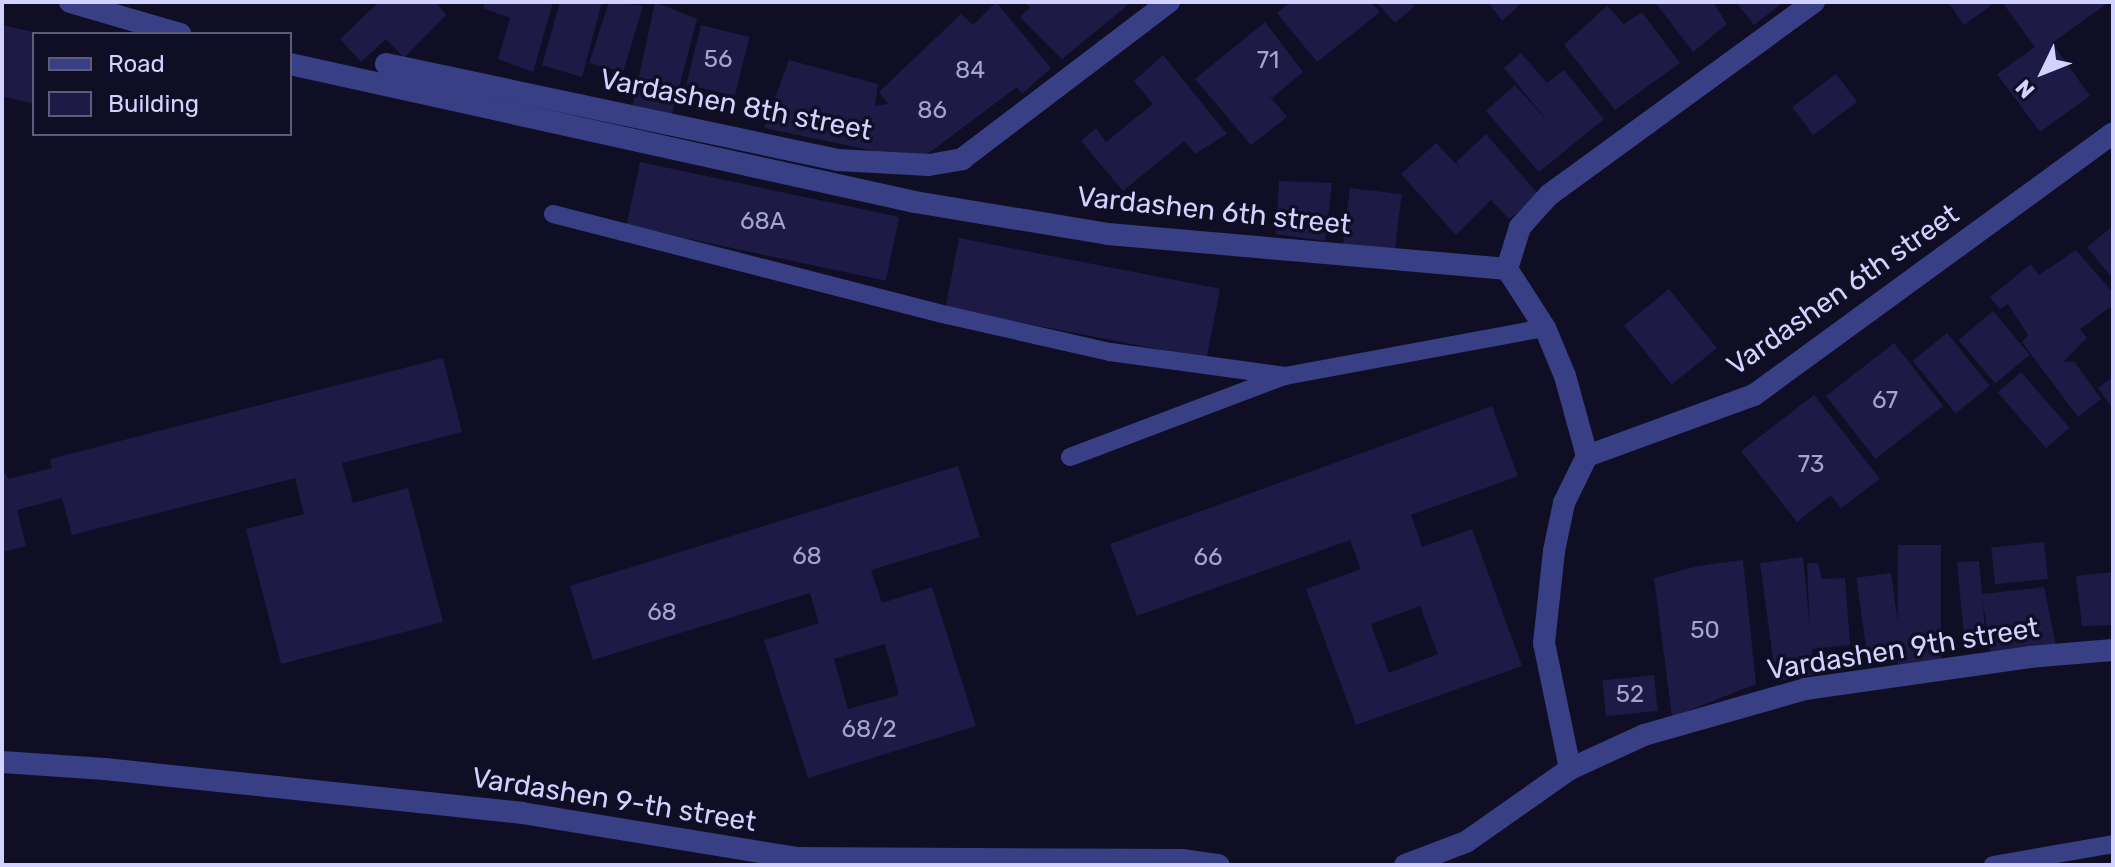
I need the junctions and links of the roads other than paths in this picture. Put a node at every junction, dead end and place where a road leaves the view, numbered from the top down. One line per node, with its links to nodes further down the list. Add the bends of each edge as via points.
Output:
1 (70, 2): 4 (street)
2 (1169, 2): 6 (street, Vardashen 8th street, via 962,159 929,165 838,160)
3 (1814, 2): 9 (street, via 1549,195 1520,227)
4 (173, 32)
5 (292, 64): 9 (street, Vardashen 6th street, via 915,202 1108,234)
6 (386, 64)
7 (2113, 133): 12 (street, Vardashen 6th street, via 1754,395)
8 (553, 214): 11 (lane, via 1110,352)
9 (1507, 269): 10 (street)
10 (1545, 328): 11 (lane); 12 (street, via 1565,376)
11 (1285, 376): 13 (lane)
12 (1587, 456): 16 (street, via 1564,503 1544,643)
13 (1070, 457)
14 (2113, 650): 16 (street, Vardashen 9th street, via 1805,689 1644,735)
15 (2, 762): 18 (street, Vardashen 9-th street, via 522,813 796,858 1182,860)
16 (1570, 769): 19 (street, via 1466,842)
17 (2113, 844): 20 (lane)
18 (1219, 865)
19 (1405, 865)
20 (1993, 865)

